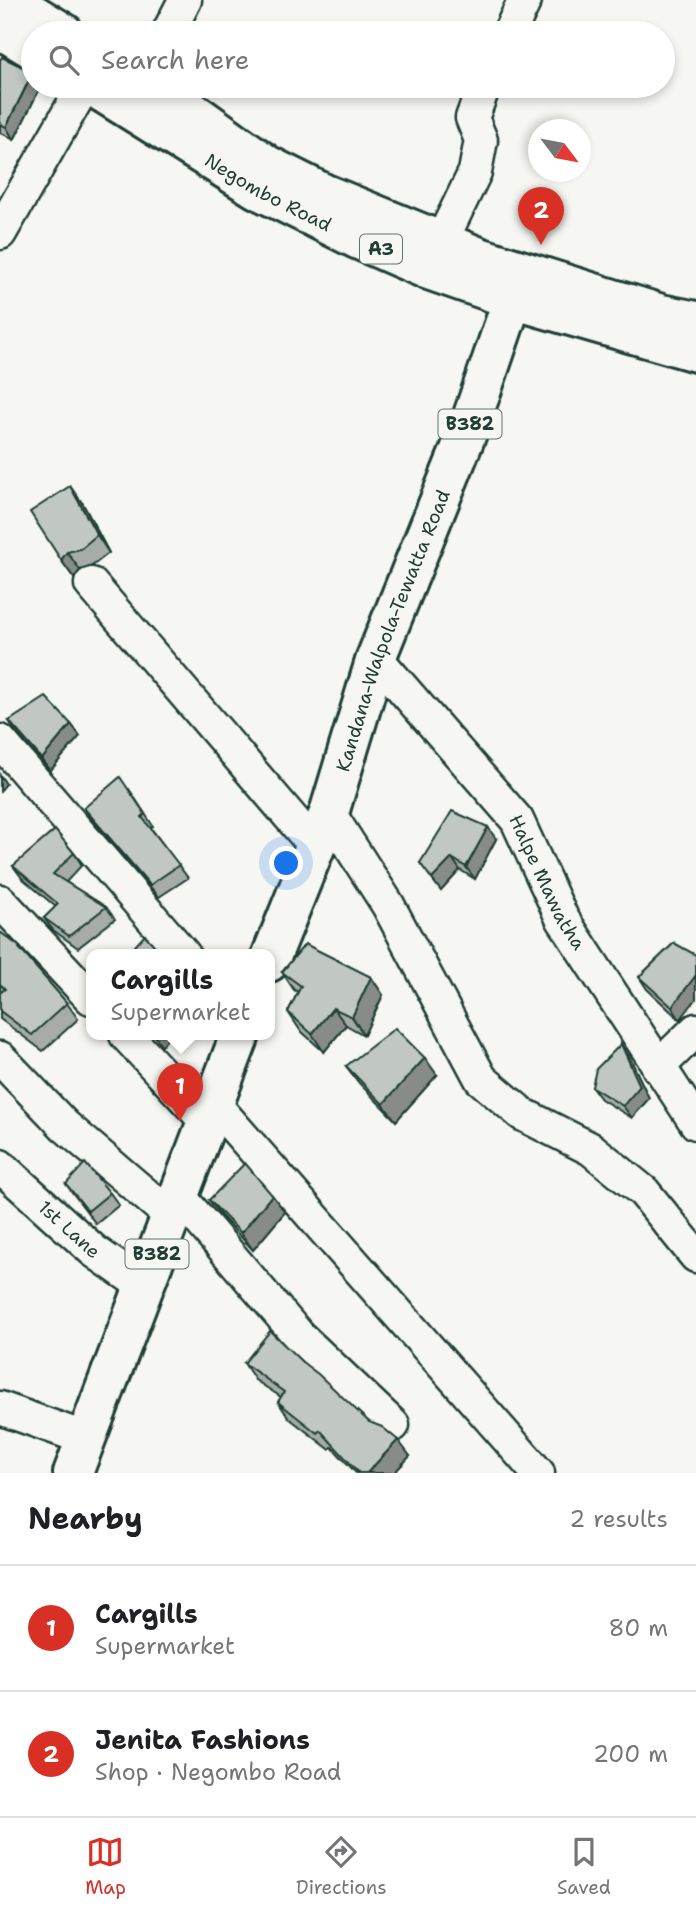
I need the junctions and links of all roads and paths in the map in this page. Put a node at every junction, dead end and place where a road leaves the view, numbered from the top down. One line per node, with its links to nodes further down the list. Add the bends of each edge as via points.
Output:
1 (10, 0): 4 (main road)
2 (185, 0): 5 (street)
3 (525, 0): 6 (street)
4 (44, 21)
5 (174, 21)
6 (515, 21)
7 (0, 29): 8 (main road)
8 (21, 42)
9 (77, 98): 13 (street)
10 (146, 98): 15 (main road, Negombo Road / A3, via 257,189 304,213 426,269)
11 (156, 98): 14 (main road, Negombo Road / A3, via 186,107 267,164 323,193)
12 (480, 98): 14 (street, via 472,118 481,140 475,172)
13 (0, 233)
14 (441, 242): 15 (main road, Negombo Road / A3)
15 (517, 285): 16 (main road, Negombo Road / A3); 17 (main road, Negombo Road / A3); 19 (main road, Kandana-Walpola-Tewatta Road / B382, via 467,433)
16 (696, 321)
17 (696, 352)
18 (91, 584): 21 (street)
19 (376, 658): 21 (main road, Kandana-Walpola-Tewatta Road / B382); 30 (street, Halpe Mawatha, via 517,820 562,918)
20 (0, 741): 23 (street)
21 (323, 830): 24 (main road, Kandana-Walpola-Tewatta Road / B382); 35 (street, via 388,905 481,1079 522,1114 591,1149 644,1192)
22 (0, 901): 25 (street)
23 (179, 949)
24 (274, 949)
25 (86, 993)
26 (696, 1030): 30 (street)
27 (131, 1040): 31 (street)
28 (238, 1040): 31 (main road, B382)
29 (0, 1058): 34 (street, via 65,1126)
30 (658, 1067): 32 (street, Halpe Mawatha)
31 (211, 1113): 34 (main road, B382); 40 (street)
32 (696, 1123)
33 (0, 1166): 36 (street, 1st Lane, via 94,1251)
34 (175, 1206): 36 (main road, B382); 38 (street, via 299,1336)
35 (696, 1256)
36 (145, 1287): 39 (main road, B382)
37 (0, 1408): 39 (street)
38 (393, 1425)
39 (80, 1456)
40 (538, 1473)

